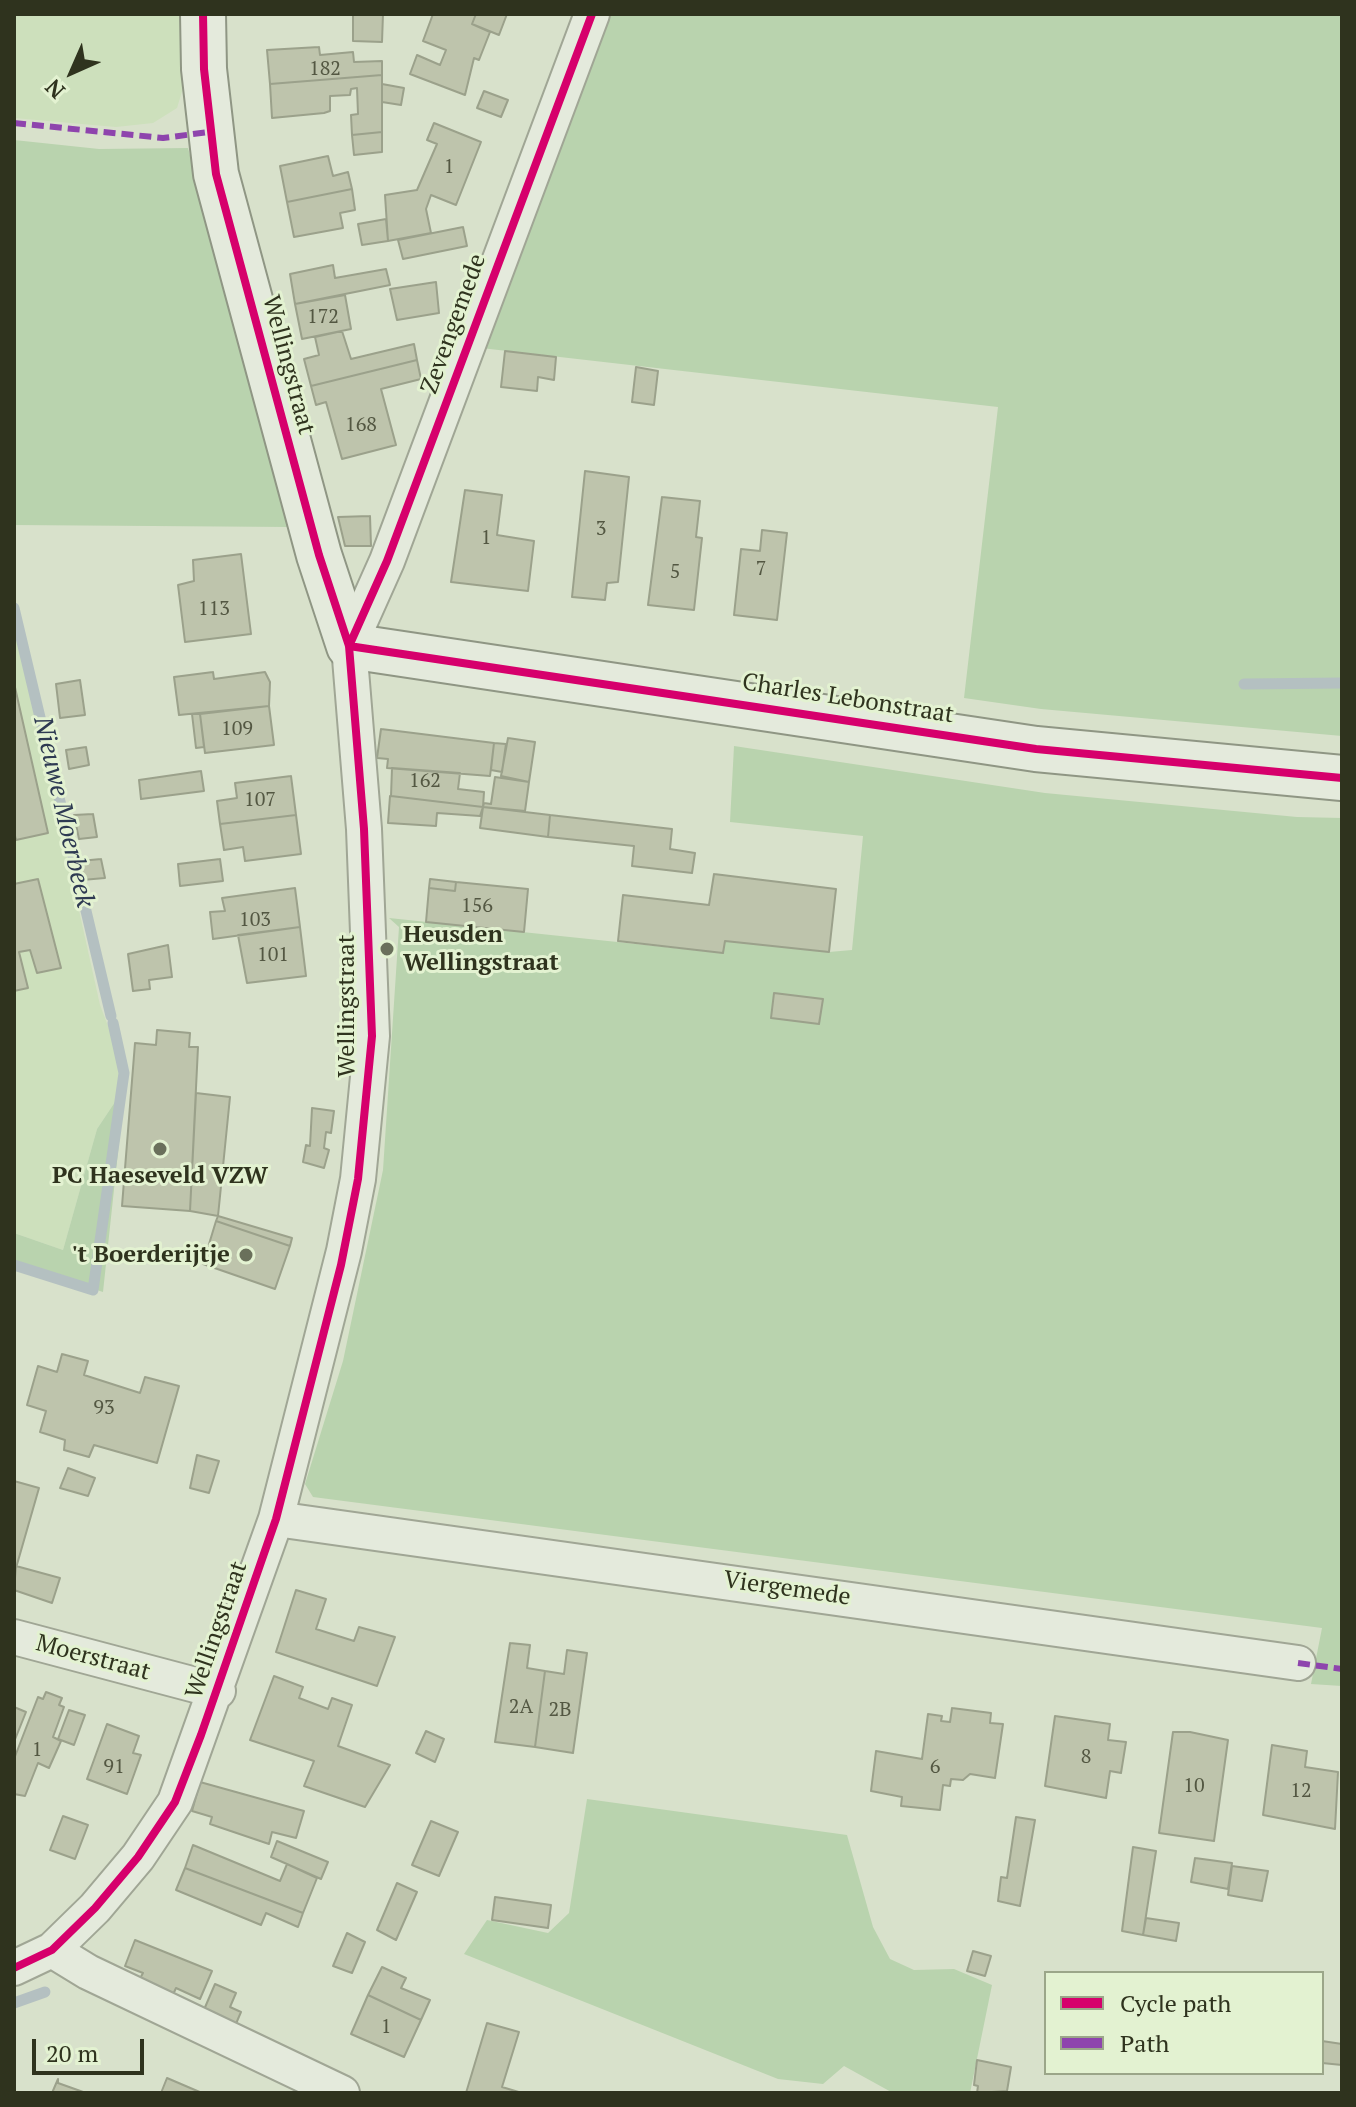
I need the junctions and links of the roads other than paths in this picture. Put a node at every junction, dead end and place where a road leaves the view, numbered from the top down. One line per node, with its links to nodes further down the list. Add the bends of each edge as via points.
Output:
1 (203, 14): 3 (main road, Wellingstraat, via 216,174 317,548)
2 (592, 14): 3 (street, Zevengemede, via 387,561)
3 (349, 646): 4 (main road, Charles Lebonstraat, via 1036,749); 5 (street, Wellingstraat, via 364,829 372,1036 358,1179 344,1251)
4 (1342, 778)
5 (276, 1519): 7 (street, Viergemede); 8 (street, Wellingstraat)
6 (14, 1637): 8 (street, Moerstraat)
7 (1298, 1663)
8 (218, 1691): 9 (street, Wellingstraat, via 175,1802 138,1857)
9 (52, 1950): 10 (street, Wellingstraat); 11 (street)
10 (14, 1968)
11 (342, 2093)

